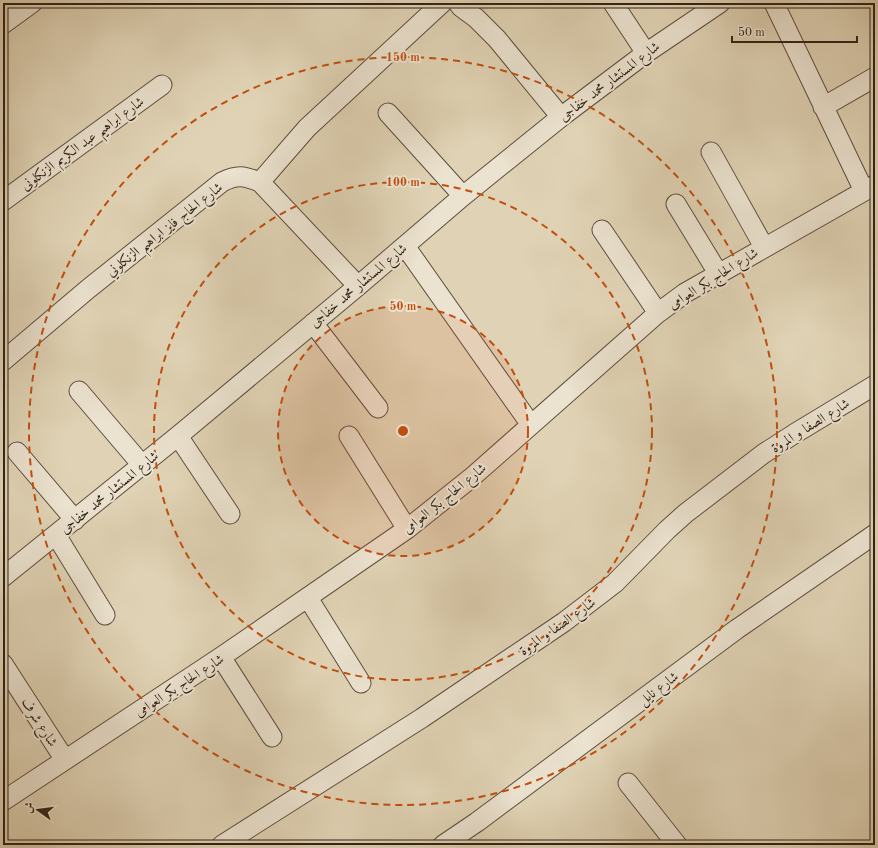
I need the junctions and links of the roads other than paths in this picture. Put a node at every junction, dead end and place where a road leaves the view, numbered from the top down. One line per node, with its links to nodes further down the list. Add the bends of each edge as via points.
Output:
1 (32, 3): 7 (street)
2 (442, 3): 15 (street, via 308,128)
3 (458, 3): 13 (street, via 497,40)
4 (613, 3): 8 (street)
5 (720, 3): 8 (street, شارع المستشار محمد خفاجى)
6 (774, 3): 11 (street)
7 (3, 24)
8 (646, 53): 13 (street, شارع المستشار محمد خفاجى)
9 (875, 77): 11 (street)
10 (162, 85): 18 (street, شارع ابراهيم عبد الكريم الزنكلونى)
11 (822, 107): 16 (street)
12 (388, 113): 17 (street)
13 (561, 116): 17 (street, شارع المستشار محمد خفاجى)
14 (712, 152): 22 (street)
15 (260, 182): 24 (street, شارع الحاج فايز ابراهيم الزنكلوني); 27 (street, شارع الحاج فايز ابراهيم الزنكلوني, via 246,176 232,177 222,182)
16 (869, 188): 22 (street, شارع الحاج بكر العوامى)
17 (463, 196): 21 (street, شارع المستشار محمد خفاجى)
18 (3, 200)
19 (676, 204): 23 (street)
20 (602, 230): 25 (street)
21 (405, 246): 24 (street, شارع المستشار محمد خفاجى); 31 (street)
22 (764, 247): 23 (street, شارع الحاج بكر العوامى)
23 (718, 273): 25 (street, شارع الحاج بكر العوامى)
24 (358, 286): 26 (street, شارع المستشار محمد خفاجى)
25 (658, 313): 31 (street, شارع الحاج بكر العوامى)
26 (313, 323): 30 (street); 32 (street, شارع المستشار محمد خفاجى)
27 (3, 361)
28 (875, 385): 51 (street, شارع الصفا و المروة, via 763,454 686,513 615,583 564,622 422,718)
29 (79, 391): 35 (street)
30 (378, 408)
31 (532, 425): 38 (street, شارع الحاج بكر العوامى)
32 (178, 436): 35 (street, شارع المستشار محمد خفاجى); 36 (street)
33 (349, 436): 38 (street)
34 (18, 452): 37 (street)
35 (142, 465): 37 (street, شارع المستشار محمد خفاجى)
36 (230, 514)
37 (75, 520): 40 (street, شارع المستشار محمد خفاجى)
38 (407, 529): 42 (street, شارع الحاج بكر العوامى)
39 (875, 534): 52 (street, شارع نايل, via 737,629 477,822)
40 (56, 535): 41 (street, شارع المستشار محمد خفاجى); 43 (street)
41 (3, 577)
42 (308, 598): 44 (street, شارع الحاج بكر العوامى); 46 (street)
43 (105, 615)
44 (221, 657): 47 (street); 48 (street, شارع الحاج بكر العوامى)
45 (3, 664): 48 (street, شارع شرف)
46 (361, 683)
47 (272, 737)
48 (65, 760): 50 (street, شارع الحاج بكر العوامى)
49 (628, 783): 53 (street)
50 (3, 801)
51 (222, 845)
52 (442, 845)
53 (677, 845)

